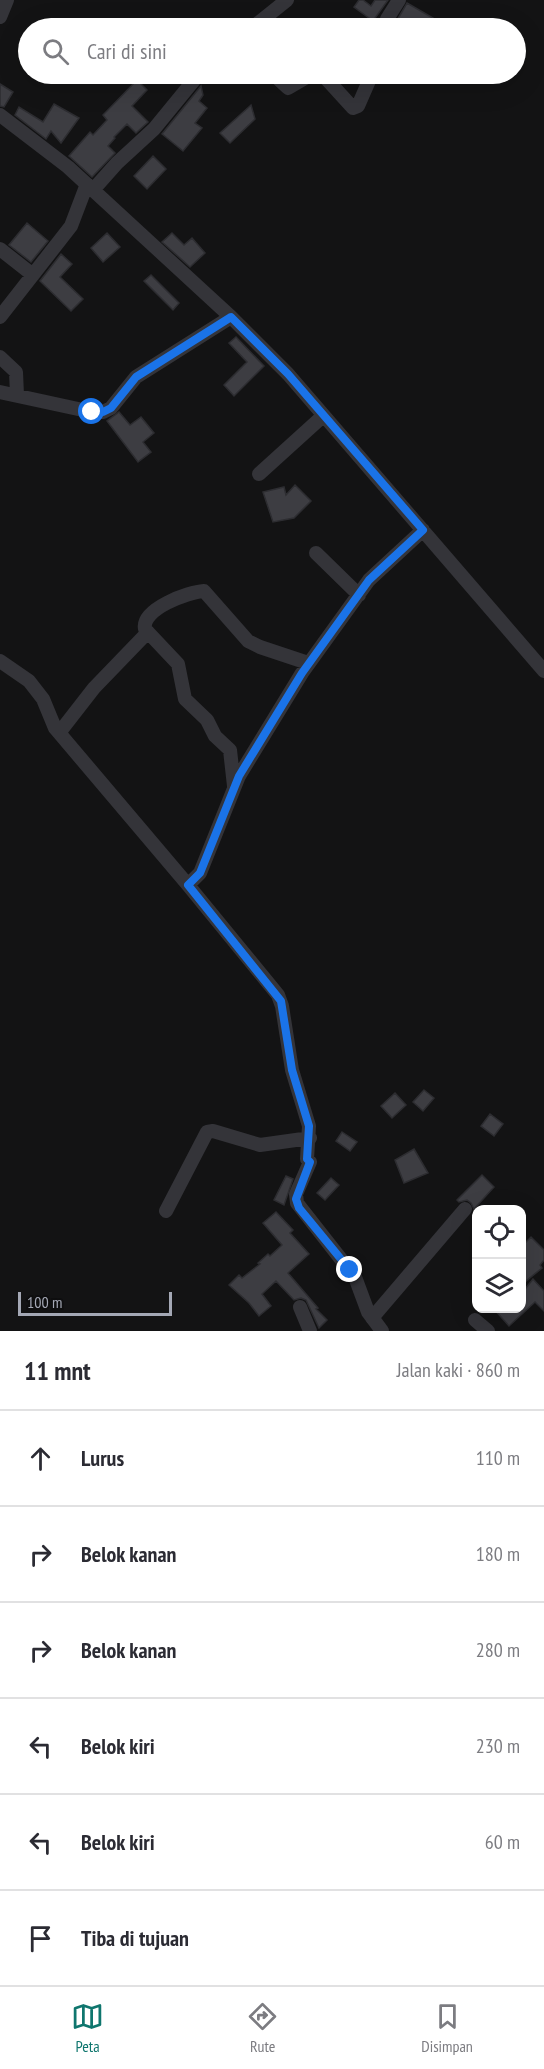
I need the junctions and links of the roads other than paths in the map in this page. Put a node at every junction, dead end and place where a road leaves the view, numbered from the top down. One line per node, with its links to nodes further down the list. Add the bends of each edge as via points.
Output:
1 (7, 0): 4 (street)
2 (287, 0): 5 (street)
3 (399, 0): 6 (street)
4 (0, 17)
5 (264, 18)
6 (388, 18)
7 (191, 84): 11 (street, via 154,129)
8 (331, 84): 9 (street, via 353,108 358,106)
9 (368, 84)
10 (0, 115): 11 (street)
11 (90, 187): 13 (street, via 71,226); 15 (street)
12 (0, 249): 13 (street)
13 (33, 275): 14 (street)
14 (0, 317)
15 (231, 317): 18 (street, via 136,377 107,410 92,412); 19 (street)
16 (0, 357): 18 (street, via 16,372)
17 (0, 392): 18 (street)
18 (17, 395)
19 (323, 416): 20 (street); 21 (street)
20 (259, 474)
21 (423, 530): 23 (street); 27 (street)
22 (316, 553): 23 (street)
23 (358, 595): 26 (street)
24 (148, 632): 26 (street, via 144,623 150,614 163,605 204,591 248,641); 28 (street, via 94,688); 29 (street, via 178,664 187,701 230,750)
25 (0, 661): 28 (street, via 29,681 42,696)
26 (308, 663): 29 (street)
27 (544, 670)
28 (59, 733): 30 (street)
29 (234, 786): 30 (street, via 200,873)
30 (188, 885): 31 (street, via 281,1001 292,1070)
31 (310, 1138): 33 (street, via 260,1145 207,1132); 35 (street, via 310,1162 296,1194 297,1203 355,1277)
32 (465, 1209): 35 (street)
33 (166, 1211)
34 (300, 1307): 37 (street)
35 (372, 1318): 38 (street)
36 (475, 1320): 39 (street)
37 (310, 1331)
38 (382, 1331)
39 (488, 1331)

